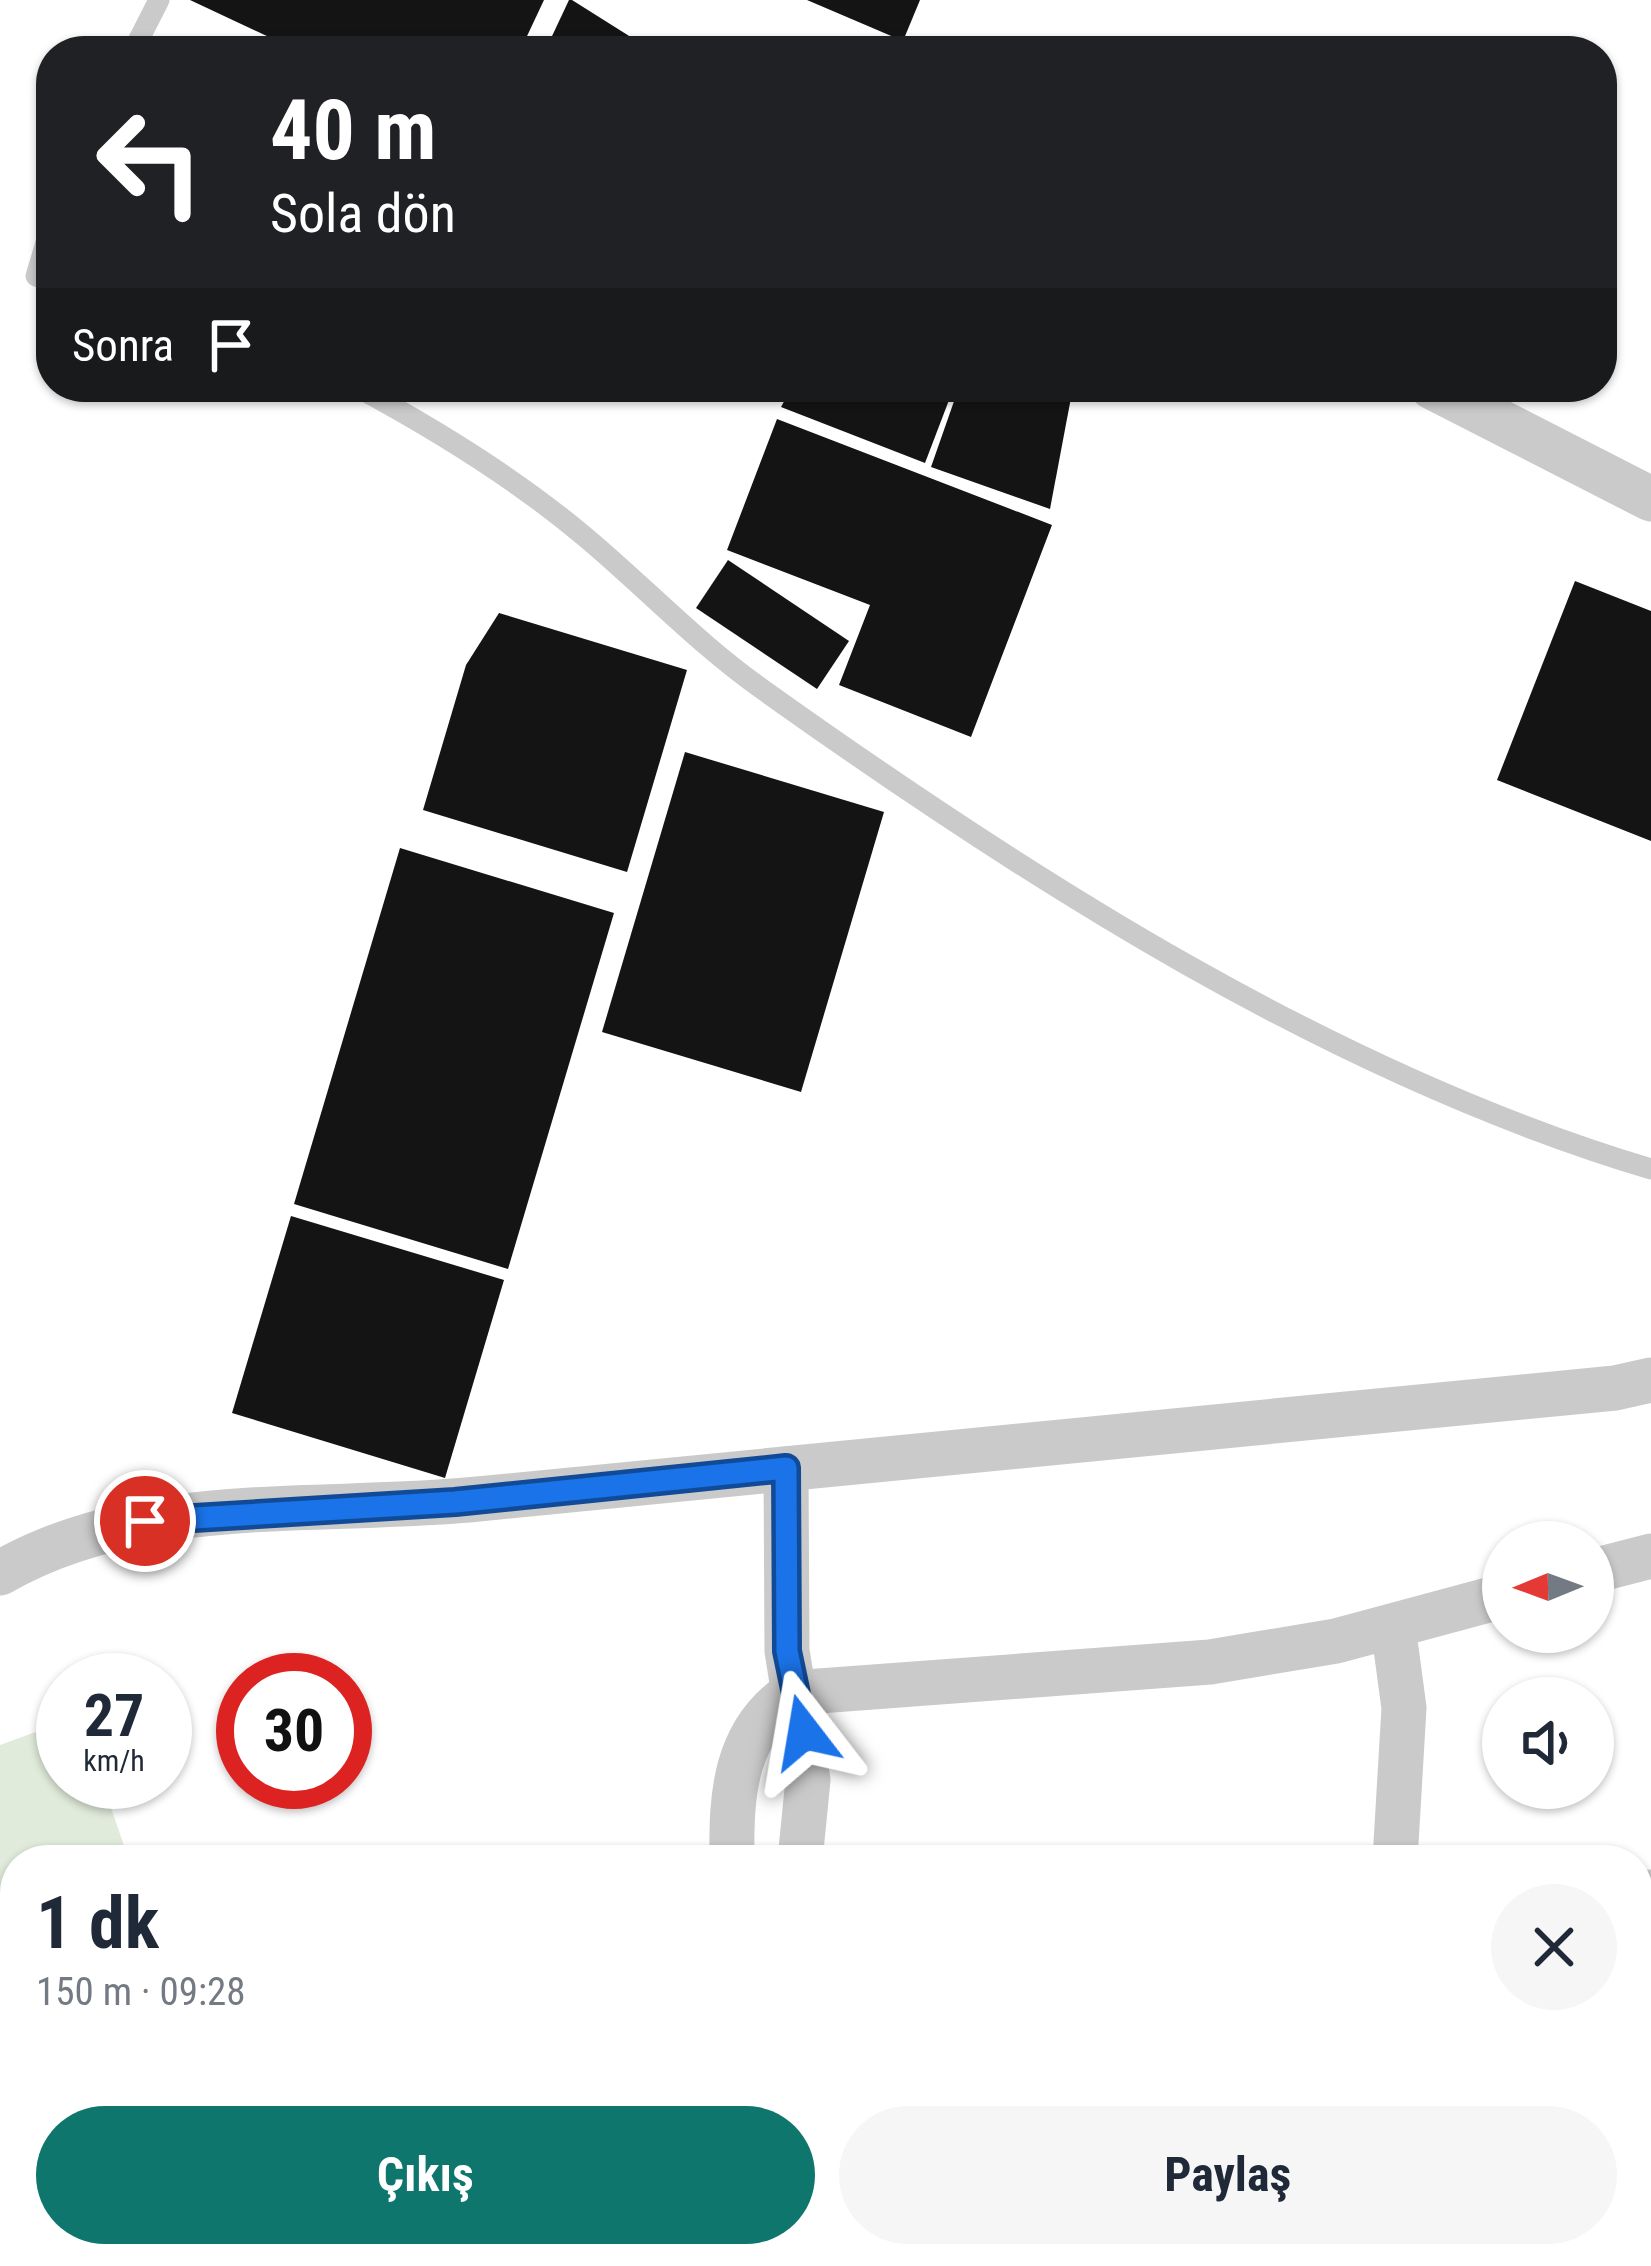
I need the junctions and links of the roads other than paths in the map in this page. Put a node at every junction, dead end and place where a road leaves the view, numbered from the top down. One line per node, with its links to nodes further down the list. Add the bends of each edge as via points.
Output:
1 (159, 0): 2 (lane)
2 (141, 36)
3 (385, 402): 6 (lane, via 579,532 760,688 1084,903 1389,1069 1579,1148)
4 (1461, 402): 5 (street)
5 (1651, 499)
6 (1651, 1169)
7 (1651, 1380): 8 (street)
8 (786, 1468): 11 (street, via 455,1502 145,1521 87,1533); 14 (street)
9 (1651, 1556): 10 (street)
10 (1614, 1566)
11 (0, 1574)
12 (1482, 1602): 13 (street)
13 (1393, 1626): 14 (street, via 1210,1662); 17 (street, via 1404,1693)
14 (792, 1694): 15 (street, via 752,1730 741,1759); 16 (street, via 808,1780)
15 (735, 1845)
16 (802, 1845)
17 (1396, 1845)

